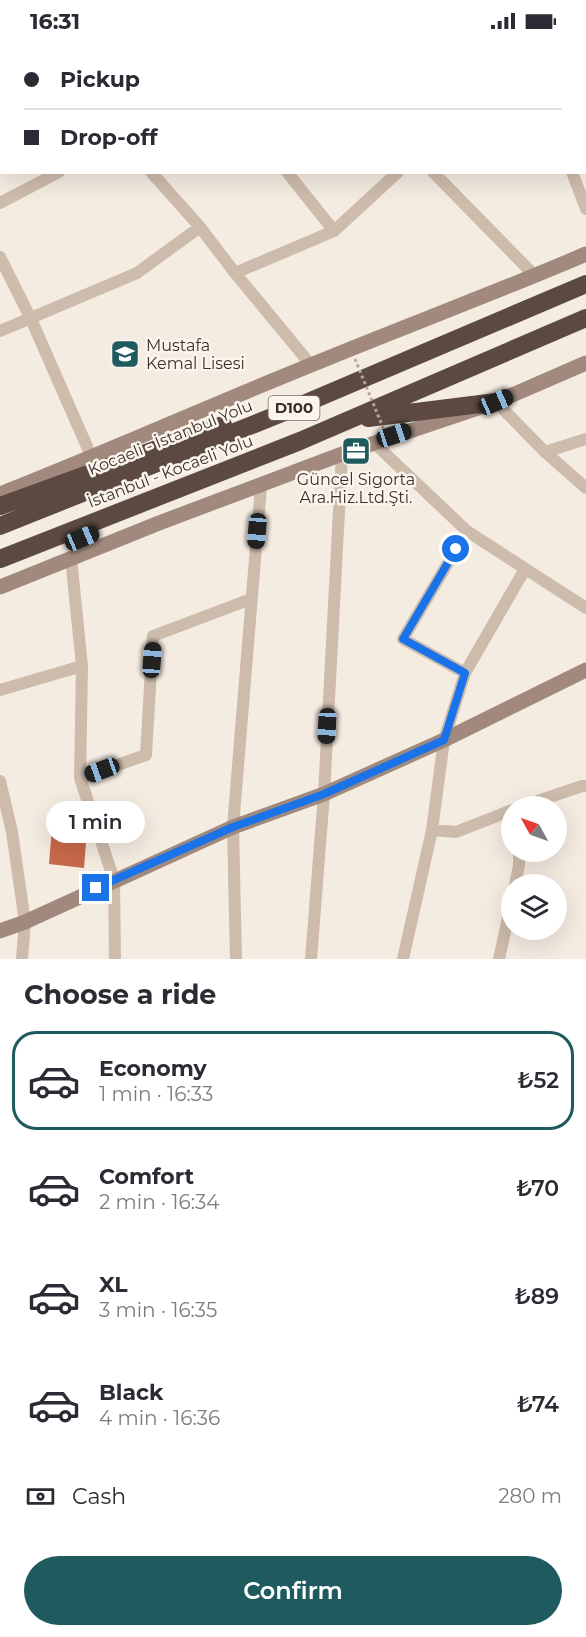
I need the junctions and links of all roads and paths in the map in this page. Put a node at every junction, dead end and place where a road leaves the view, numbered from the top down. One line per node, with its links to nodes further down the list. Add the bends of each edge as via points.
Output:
1 (55, 174): 7 (street)
2 (153, 174): 9 (street)
3 (289, 174): 10 (street)
4 (396, 174): 10 (street)
5 (435, 174): 14 (street)
6 (573, 174): 8 (street)
7 (0, 203)
8 (586, 209)
9 (200, 227): 13 (street); 17 (street, via 137,273)
10 (334, 231): 13 (street)
11 (586, 254): 14 (main road)
12 (0, 257): 17 (street)
13 (235, 273): 21 (street)
14 (535, 276): 21 (main road)
15 (586, 284): 23 (highway, Kocaeli - İstanbul Yolu / D100)
16 (586, 318): 24 (highway, İstanbul - Kocaeli Yolu / D100)
17 (31, 319): 18 (street); 30 (street)
18 (0, 331)
19 (355, 359): 27 (path, bridge)
20 (586, 363): 22 (main road)
21 (311, 365): 30 (main road)
22 (496, 402): 24 (highway); 26 (main road); 28 (street)
23 (300, 405): 35 (highway, via 216,426); 36 (highway, Kocaeli - İstanbul Yolu / D100)
24 (345, 421): 31 (highway, İstanbul - Kocaeli Yolu / D100)
25 (586, 439): 28 (street)
26 (373, 442): 29 (main road); 37 (street)
27 (391, 447)
28 (545, 452): 33 (street)
29 (342, 454): 32 (main road); 53 (street)
30 (92, 458): 34 (main road)
31 (226, 470): 39 (highway, İstanbul - Kocaeli Yolu / D100); 41 (highway)
32 (261, 486): 38 (main road); 43 (street)
33 (586, 488)
34 (0, 494)
35 (0, 506)
36 (0, 526)
37 (467, 531): 40 (street); 47 (street, via 403,639)
38 (71, 558): 42 (main road); 45 (street)
39 (0, 559)
40 (525, 569): 44 (street); 47 (street)
41 (0, 572)
42 (0, 587)
43 (251, 599): 50 (street, via 153,636 146,755); 56 (street)
44 (586, 608)
45 (82, 666): 48 (street); 50 (street)
46 (586, 670): 49 (main road)
47 (465, 673): 49 (street)
48 (0, 690)
49 (444, 740): 53 (main road); 57 (street)
50 (80, 778): 58 (street)
51 (0, 781): 59 (street)
52 (586, 786): 54 (street)
53 (324, 794): 56 (main road); 65 (street)
54 (552, 796)
55 (501, 814): 57 (street, via 456,832)
56 (233, 827): 58 (main road); 64 (street)
57 (432, 830): 66 (street)
58 (114, 880): 59 (main road); 63 (street)
59 (25, 922): 60 (main road); 62 (street)
60 (0, 931)
61 (503, 940): 67 (street)
62 (22, 959)
63 (116, 959)
64 (236, 959)
65 (310, 959)
66 (403, 959)
67 (499, 959)

